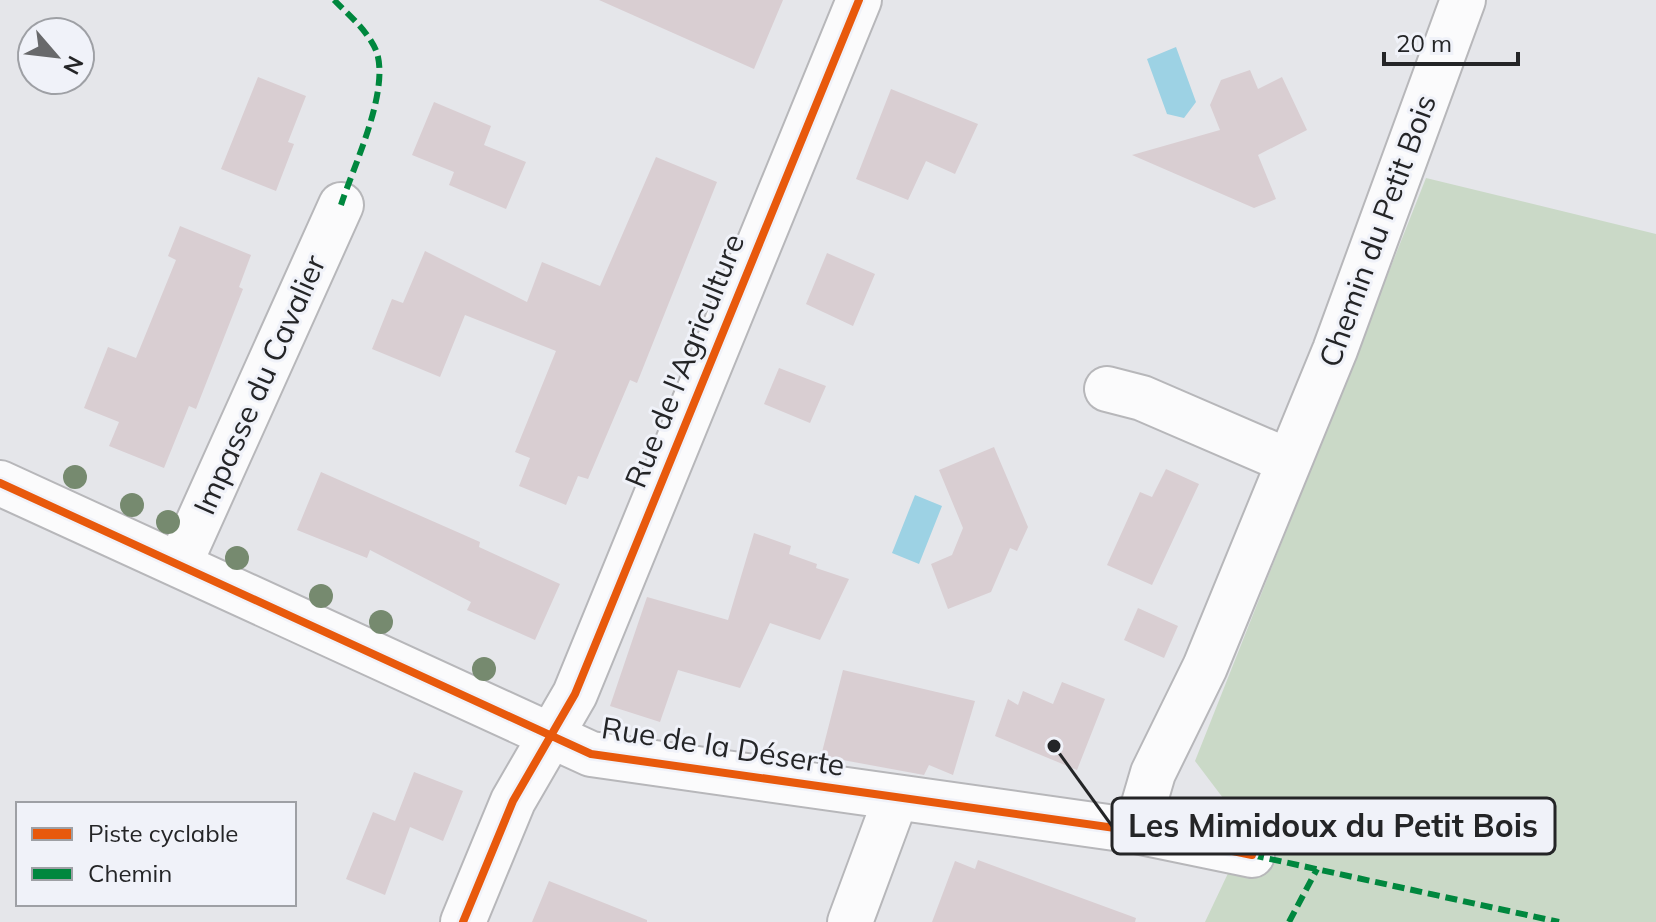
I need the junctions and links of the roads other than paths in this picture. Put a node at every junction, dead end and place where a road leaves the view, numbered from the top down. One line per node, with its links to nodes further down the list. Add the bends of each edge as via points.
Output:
1 (859, 0): 8 (street, Rue de l'Agriculture, via 575,694)
2 (1463, 0): 5 (street, Chemin du Petit Bois, via 1335,350)
3 (341, 205): 7 (street, Impasse du Cavalier)
4 (1107, 389): 5 (street, via 1142,398)
5 (1288, 461): 10 (street, Chemin du Petit Bois, via 1205,667 1153,773)
6 (0, 483): 7 (street, Rue de la Déserte)
7 (179, 565): 8 (street, Rue de la Déserte)
8 (551, 737): 9 (street, Rue de la Déserte, via 591,754); 12 (street, Rue de l'Agriculture, via 513,801)
9 (896, 798): 10 (street, Rue de la Déserte); 13 (street)
10 (1136, 831): 11 (street, Rue de la Déserte)
11 (1252, 855)
12 (463, 922)
13 (850, 922)

